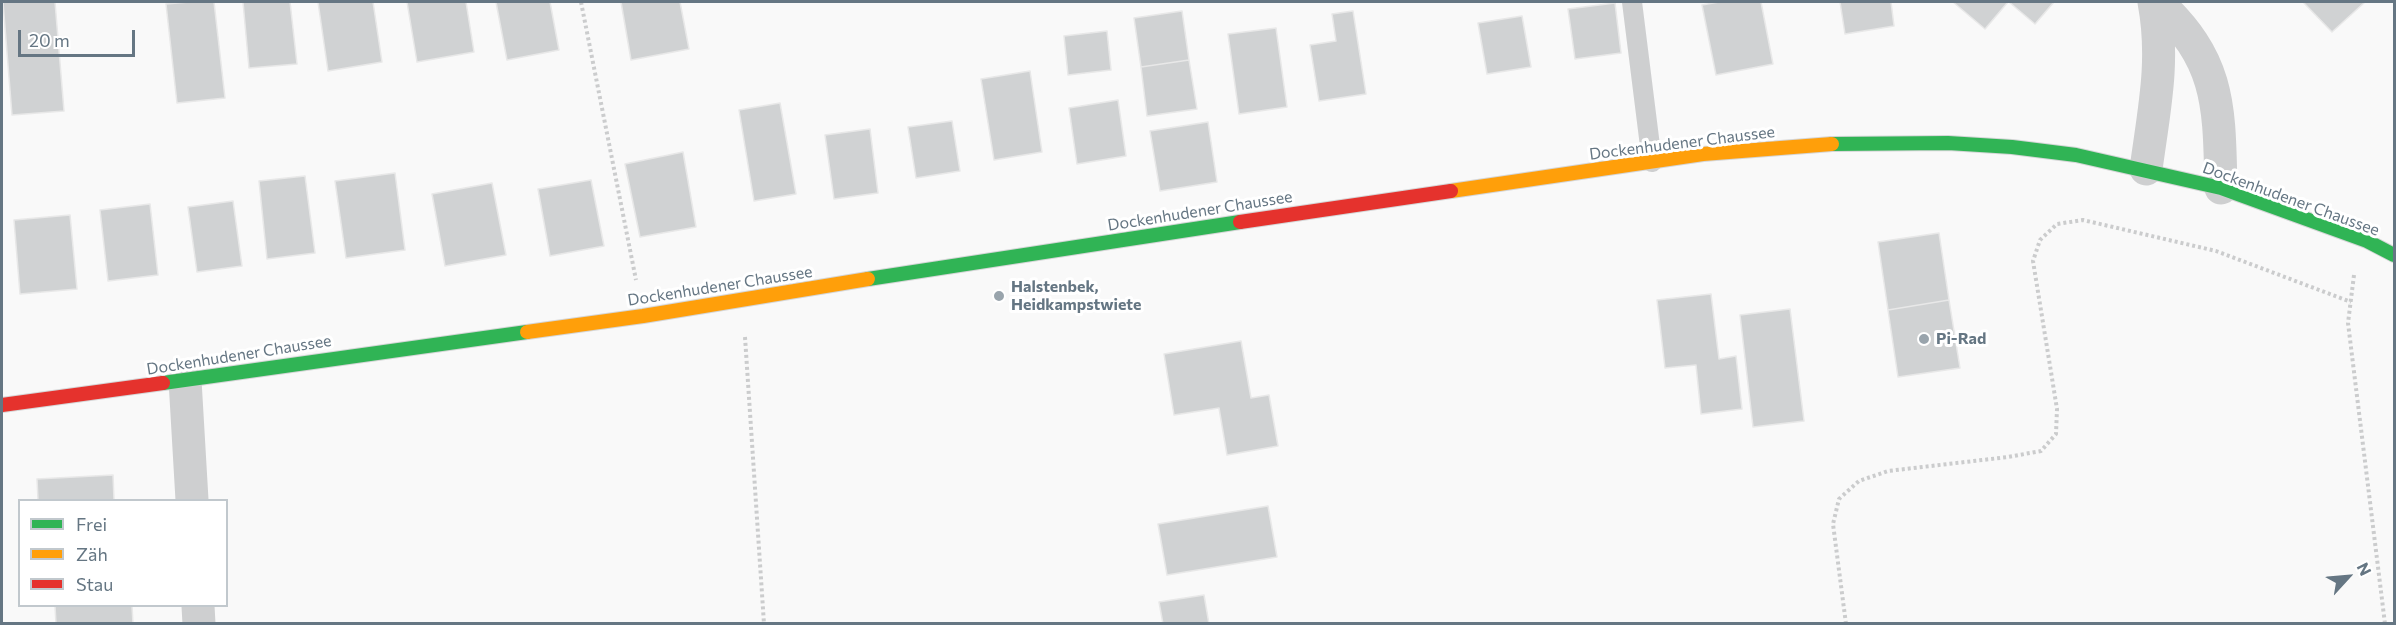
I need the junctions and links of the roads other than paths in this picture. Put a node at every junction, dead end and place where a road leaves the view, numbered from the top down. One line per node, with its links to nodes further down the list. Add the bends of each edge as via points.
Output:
1 (1632, 2): 3 (lane)
2 (2155, 2): 4 (street, via 2160,70); 5 (street, via 2177,20 2201,56 2214,86)
3 (1652, 162): 4 (main road, Dockenhudener Chaussee, via 1826,144 1948,143 2076,155); 7 (main road, Dockenhudener Chaussee)
4 (2145, 169): 5 (main road, Dockenhudener Chaussee)
5 (2221, 188): 6 (main road, Dockenhudener Chaussee, via 2367,241)
6 (2394, 255)
7 (185, 380): 8 (main road, Dockenhudener Chaussee); 9 (street)
8 (2, 405)
9 (192, 499)
10 (198, 607): 11 (street)
11 (199, 624)

